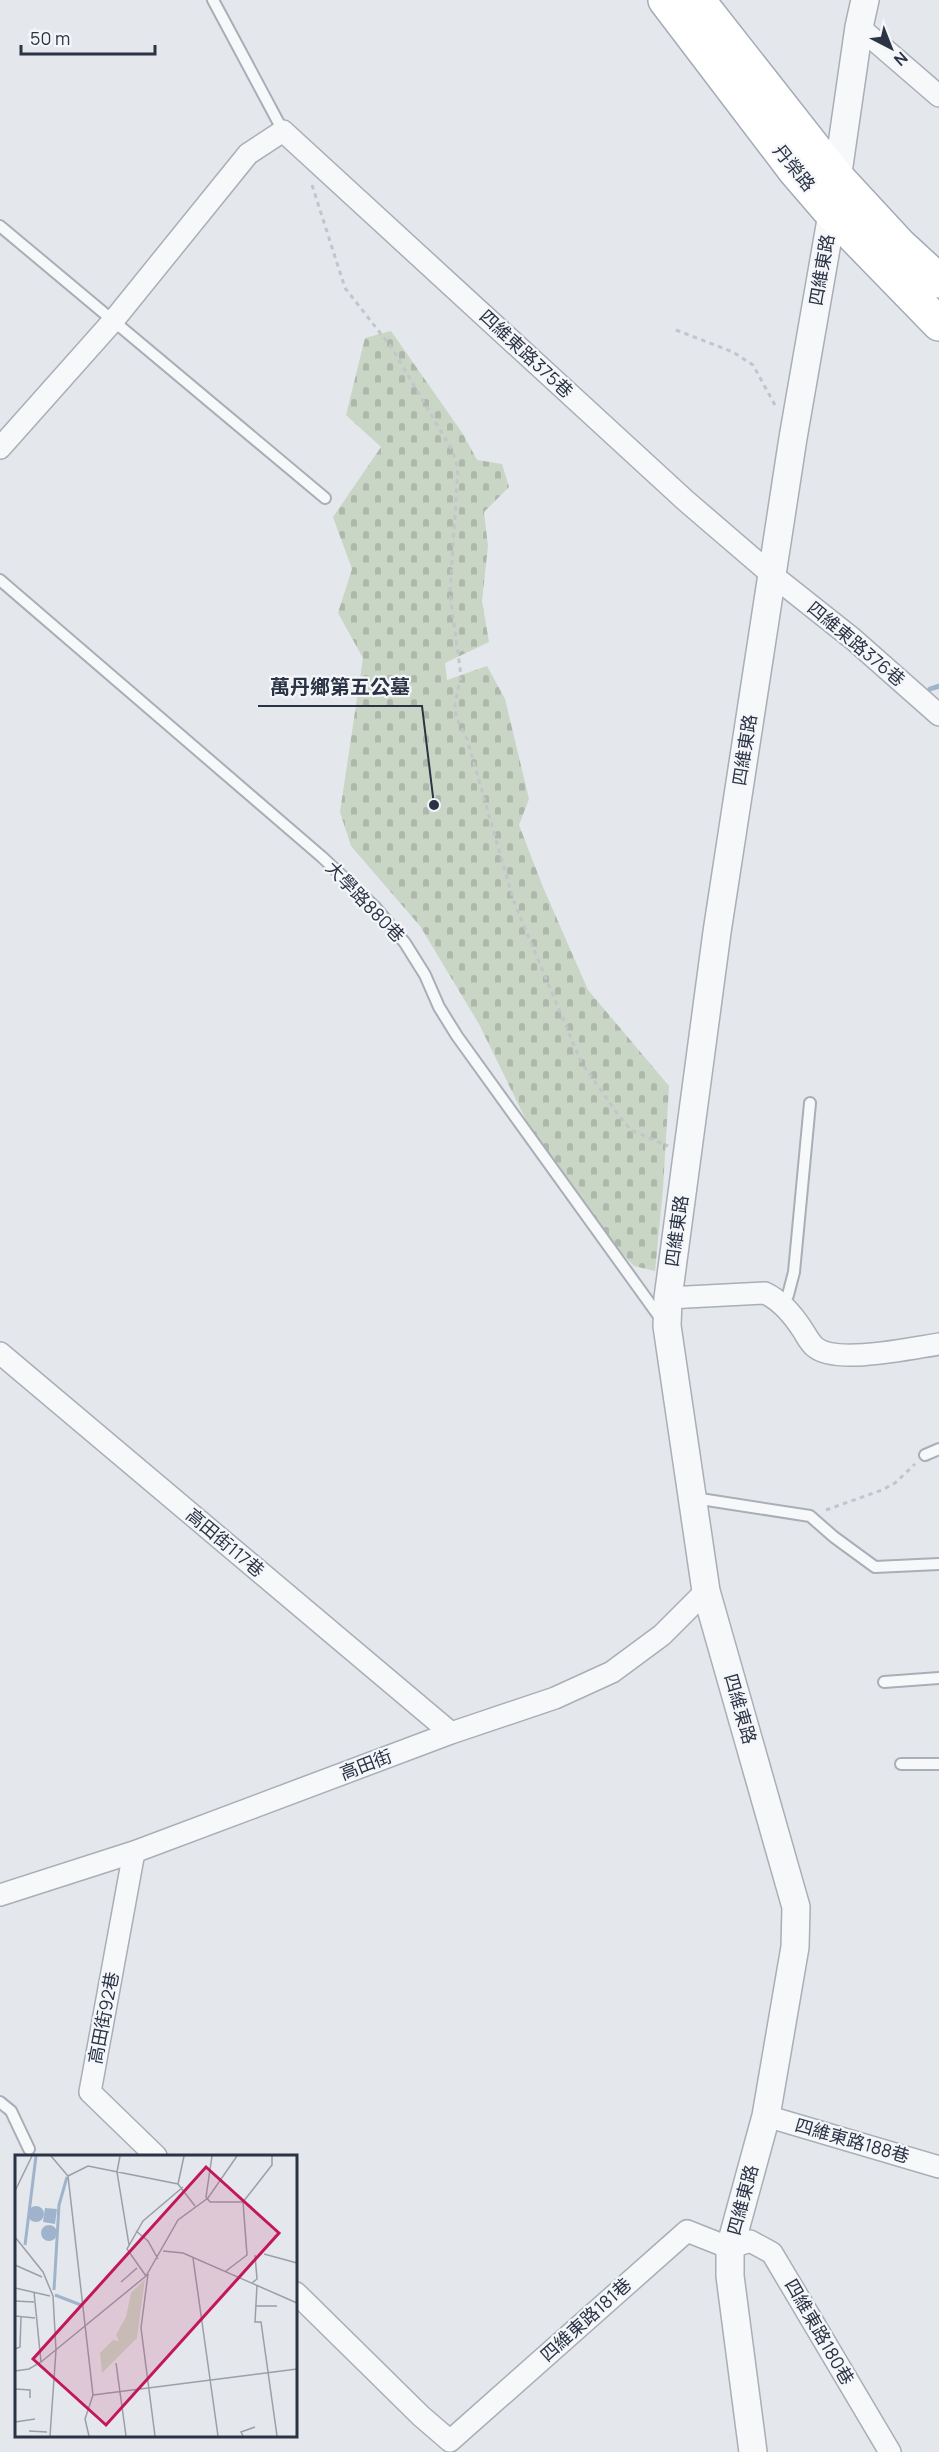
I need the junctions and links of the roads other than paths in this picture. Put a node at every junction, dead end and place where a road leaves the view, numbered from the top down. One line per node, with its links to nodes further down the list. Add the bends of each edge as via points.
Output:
1 (213, 0): 7 (lane)
2 (665, 0): 9 (main road, 丹榮路)
3 (698, 0): 8 (main road, 丹榮路)
4 (865, 0): 5 (street, 四維東路)
5 (859, 27): 6 (street); 8 (street, 四維東路)
6 (939, 96)
7 (283, 131): 12 (street, via 248,154); 16 (street, 四維東路375巷, via 686,501)
8 (837, 177): 9 (street, 四維東路); 11 (main road, 丹榮路)
9 (832, 214): 13 (main road, 丹榮路); 16 (street, 四維東路)
10 (0, 226): 12 (lane)
11 (939, 281)
12 (113, 321): 14 (street); 15 (lane)
13 (939, 324)
14 (0, 448)
15 (325, 498)
16 (771, 574): 18 (street, 四維東路376巷); 20 (street, 四維東路)
17 (0, 580): 22 (lane, 大學路880巷, via 322,856 375,907 405,943 457,1036)
18 (939, 715)
19 (810, 1102): 21 (lane, via 794,1272)
20 (668, 1298): 21 (street, via 765,1293); 22 (street, 四維東路)
21 (783, 1304): 23 (street, via 814,1347 825,1353 856,1356)
22 (667, 1326): 27 (street, 四維東路)
23 (939, 1344)
24 (0, 1353): 32 (street, 高田街117巷)
25 (939, 1449): 26 (lane)
26 (925, 1455)
27 (694, 1498): 28 (lane, via 810,1516 875,1567); 29 (street, 四維東路)
28 (939, 1564)
29 (706, 1591): 32 (street, 高田街, via 662,1635 612,1672 555,1698); 38 (street, 四維東路, via 796,1907 795,1947)
30 (939, 1678): 31 (lane)
31 (884, 1682)
32 (451, 1733): 35 (street, 高田街)
33 (901, 1764): 34 (lane)
34 (939, 1764)
35 (135, 1852): 36 (street, 高田街); 40 (street, 高田街92巷, via 90,2092)
36 (0, 1895)
37 (0, 2102): 39 (lane, via 11,2111)
38 (766, 2116): 41 (street, 四維東路188巷); 42 (street, 四維東路)
39 (29, 2149)
40 (154, 2155)
41 (939, 2167)
42 (730, 2248): 44 (street, 四維東路181巷, via 687,2230); 45 (street, 四維東路, via 730,2276); 46 (street, 四維東路180巷, via 750,2241 772,2253)
43 (297, 2294): 44 (street)
44 (451, 2446)
45 (753, 2452)
46 (890, 2452)

